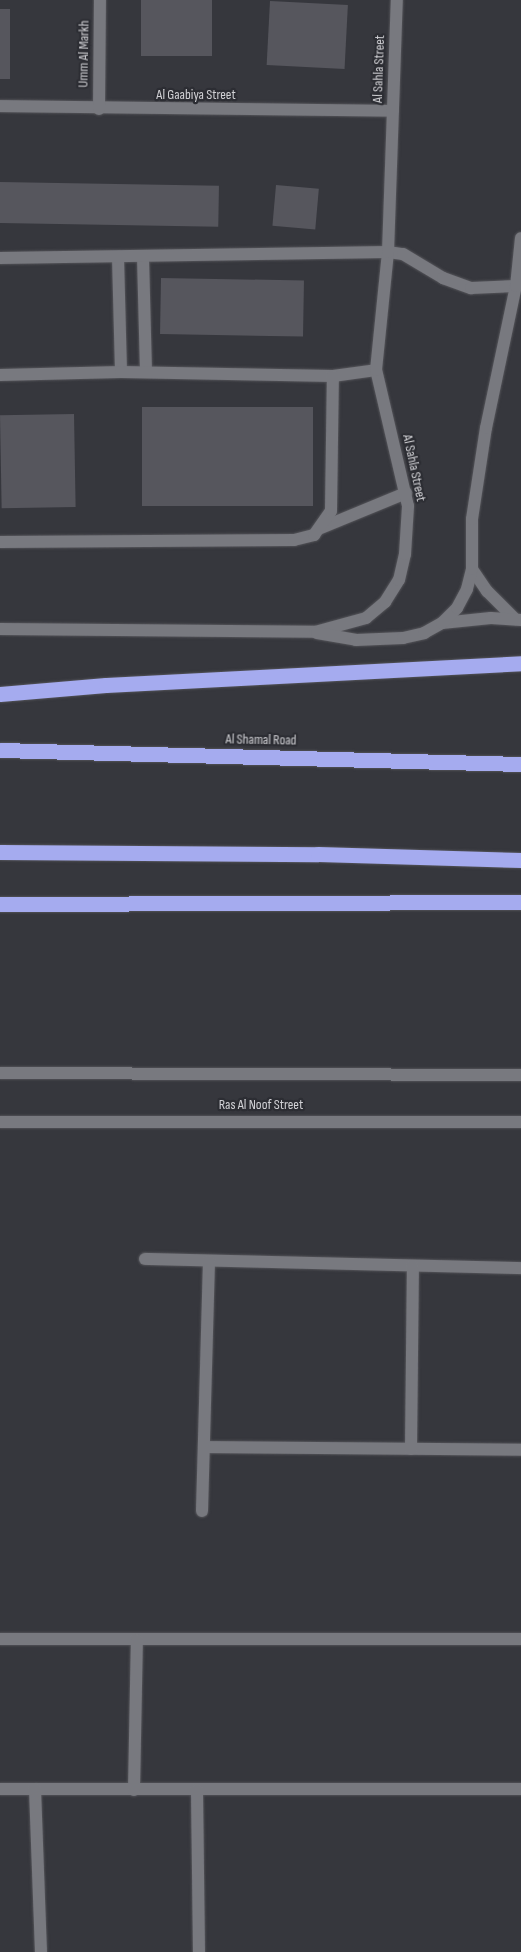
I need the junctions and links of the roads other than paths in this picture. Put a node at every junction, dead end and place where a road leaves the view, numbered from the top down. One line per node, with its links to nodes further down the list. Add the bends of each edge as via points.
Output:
1 (100, 0): 4 (street, Umm Al Markh)
2 (397, 0): 5 (street, Al Sahla Street)
3 (0, 106): 4 (street, Al Gaabiya Street)
4 (98, 109): 5 (street, Al Gaabiya Street)
5 (393, 111): 7 (street, Al Sahla Street)
6 (521, 238): 11 (street)
7 (388, 252): 9 (street); 11 (street, via 403,254 443,278 472,288); 12 (street, Al Sahla Street)
8 (118, 257): 9 (street); 10 (street); 13 (street)
9 (143, 257): 14 (street)
10 (0, 258)
11 (516, 286): 20 (street, via 473,510)
12 (376, 370): 16 (street); 17 (street, Al Sahla Street)
13 (122, 372): 14 (street); 15 (street)
14 (146, 372): 16 (street)
15 (0, 375)
16 (333, 376): 18 (street, via 332,501 331,511)
17 (406, 493): 18 (street); 24 (street, Al Sahla Street, via 405,554 399,580 385,602 366,618)
18 (321, 528): 19 (street, via 304,539 294,540)
19 (0, 542)
20 (472, 569): 21 (street, via 487,591); 22 (street, via 467,589 457,608)
21 (518, 620): 22 (street)
22 (442, 623): 24 (street, via 424,633 404,638 342,639)
23 (0, 629): 24 (street)
24 (315, 632)
25 (521, 663): 26 (highway, via 106,685)
26 (0, 694)
27 (0, 750): 28 (highway, Al Shamal Road)
28 (521, 764)
29 (0, 852): 30 (highway, via 318,854)
30 (521, 860)
31 (521, 902): 32 (highway)
32 (0, 904)
33 (0, 1073): 34 (street)
34 (521, 1075)
35 (0, 1122): 36 (street, Ras Al Noof Street)
36 (521, 1122)
37 (145, 1259): 38 (street)
38 (209, 1261): 39 (street); 41 (street)
39 (413, 1267): 40 (street); 42 (street)
40 (521, 1268)
41 (204, 1447): 42 (street); 44 (street)
42 (411, 1449): 43 (street)
43 (521, 1450)
44 (202, 1511)
45 (0, 1639): 47 (street)
46 (521, 1639): 47 (street)
47 (137, 1640): 51 (street)
48 (0, 1789): 49 (street)
49 (35, 1789): 51 (street); 53 (street)
50 (521, 1789): 52 (street)
51 (134, 1790): 52 (street)
52 (196, 1790): 54 (street)
53 (41, 1952)
54 (199, 1952)

